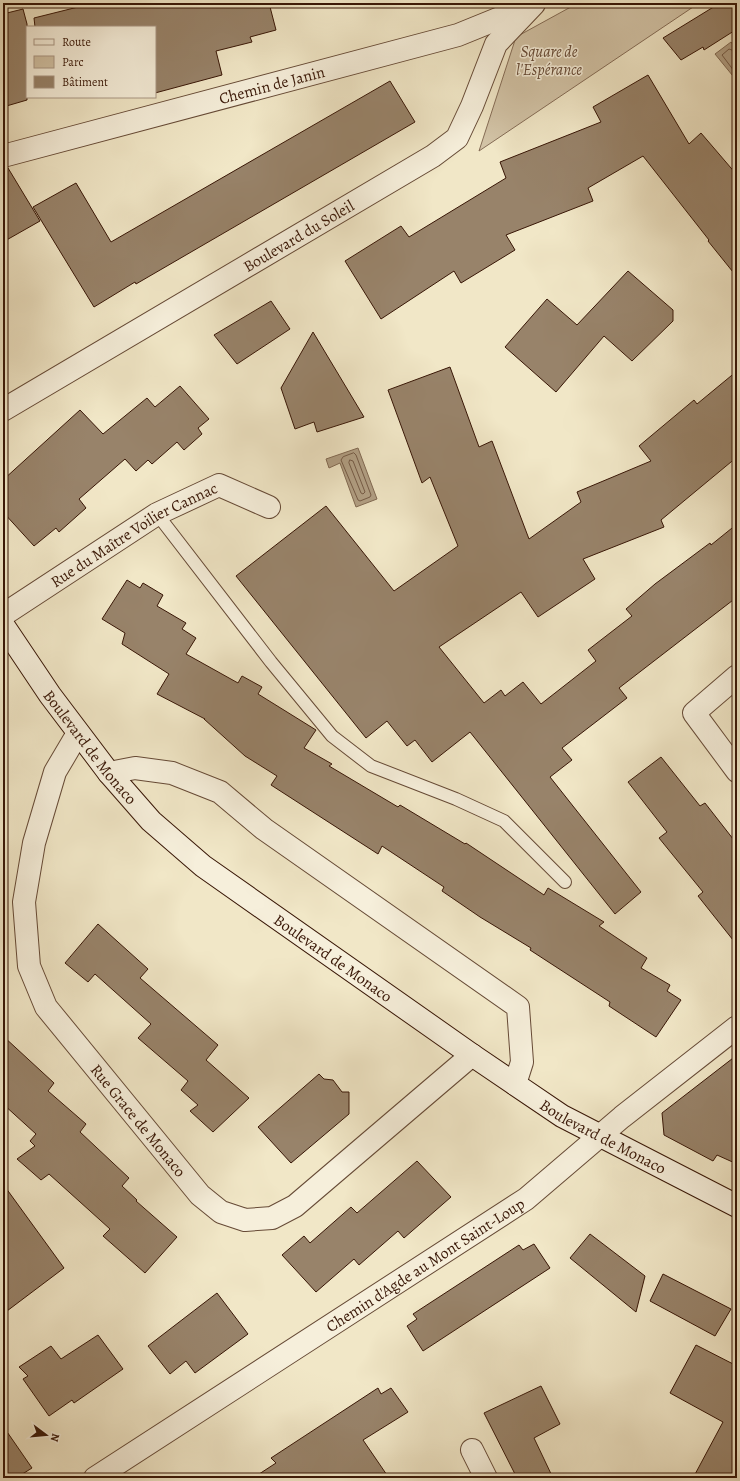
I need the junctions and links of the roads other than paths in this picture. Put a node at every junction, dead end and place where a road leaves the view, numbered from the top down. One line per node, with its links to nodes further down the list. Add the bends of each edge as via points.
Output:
1 (535, 4): 2 (street, Chemin de Janin, via 458,35); 3 (street, Boulevard du Soleil, via 496,44 472,106 451,143)
2 (3, 156)
3 (3, 410)
4 (269, 507): 5 (street, Rue du Maître Voilier Cannac, via 219,485)
5 (157, 514): 6 (street, Rue du Maître Voilier Cannac); 12 (lane, via 271,662 332,736 372,766 504,821)
6 (3, 615)
7 (3, 625): 9 (street, Boulevard de Monaco)
8 (737, 676): 10 (street, via 694,713)
9 (78, 733): 11 (street, Boulevard de Monaco); 14 (street, Rue Grace de Monaco, via 55,772 34,843 24,902 29,966 46,1007 200,1195 220,1212 245,1220 272,1218 295,1206)
10 (737, 771)
11 (109, 773): 14 (street, Boulevard de Monaco, via 151,821 203,866); 15 (street, via 135,768 172,773 220,792 264,829 518,1007 522,1062)
12 (565, 882)
13 (737, 1027): 16 (street, Chemin d'Agde au Mont Saint-Loup)
14 (472, 1055): 15 (street, Boulevard de Monaco)
15 (515, 1084): 16 (street, Boulevard de Monaco, via 562,1116)
16 (600, 1136): 17 (street, Boulevard de Monaco); 19 (street, Chemin d'Agde au Mont Saint-Loup, via 526,1198)
17 (737, 1206)
18 (472, 1450): 20 (street)
19 (95, 1478)
20 (486, 1478)

